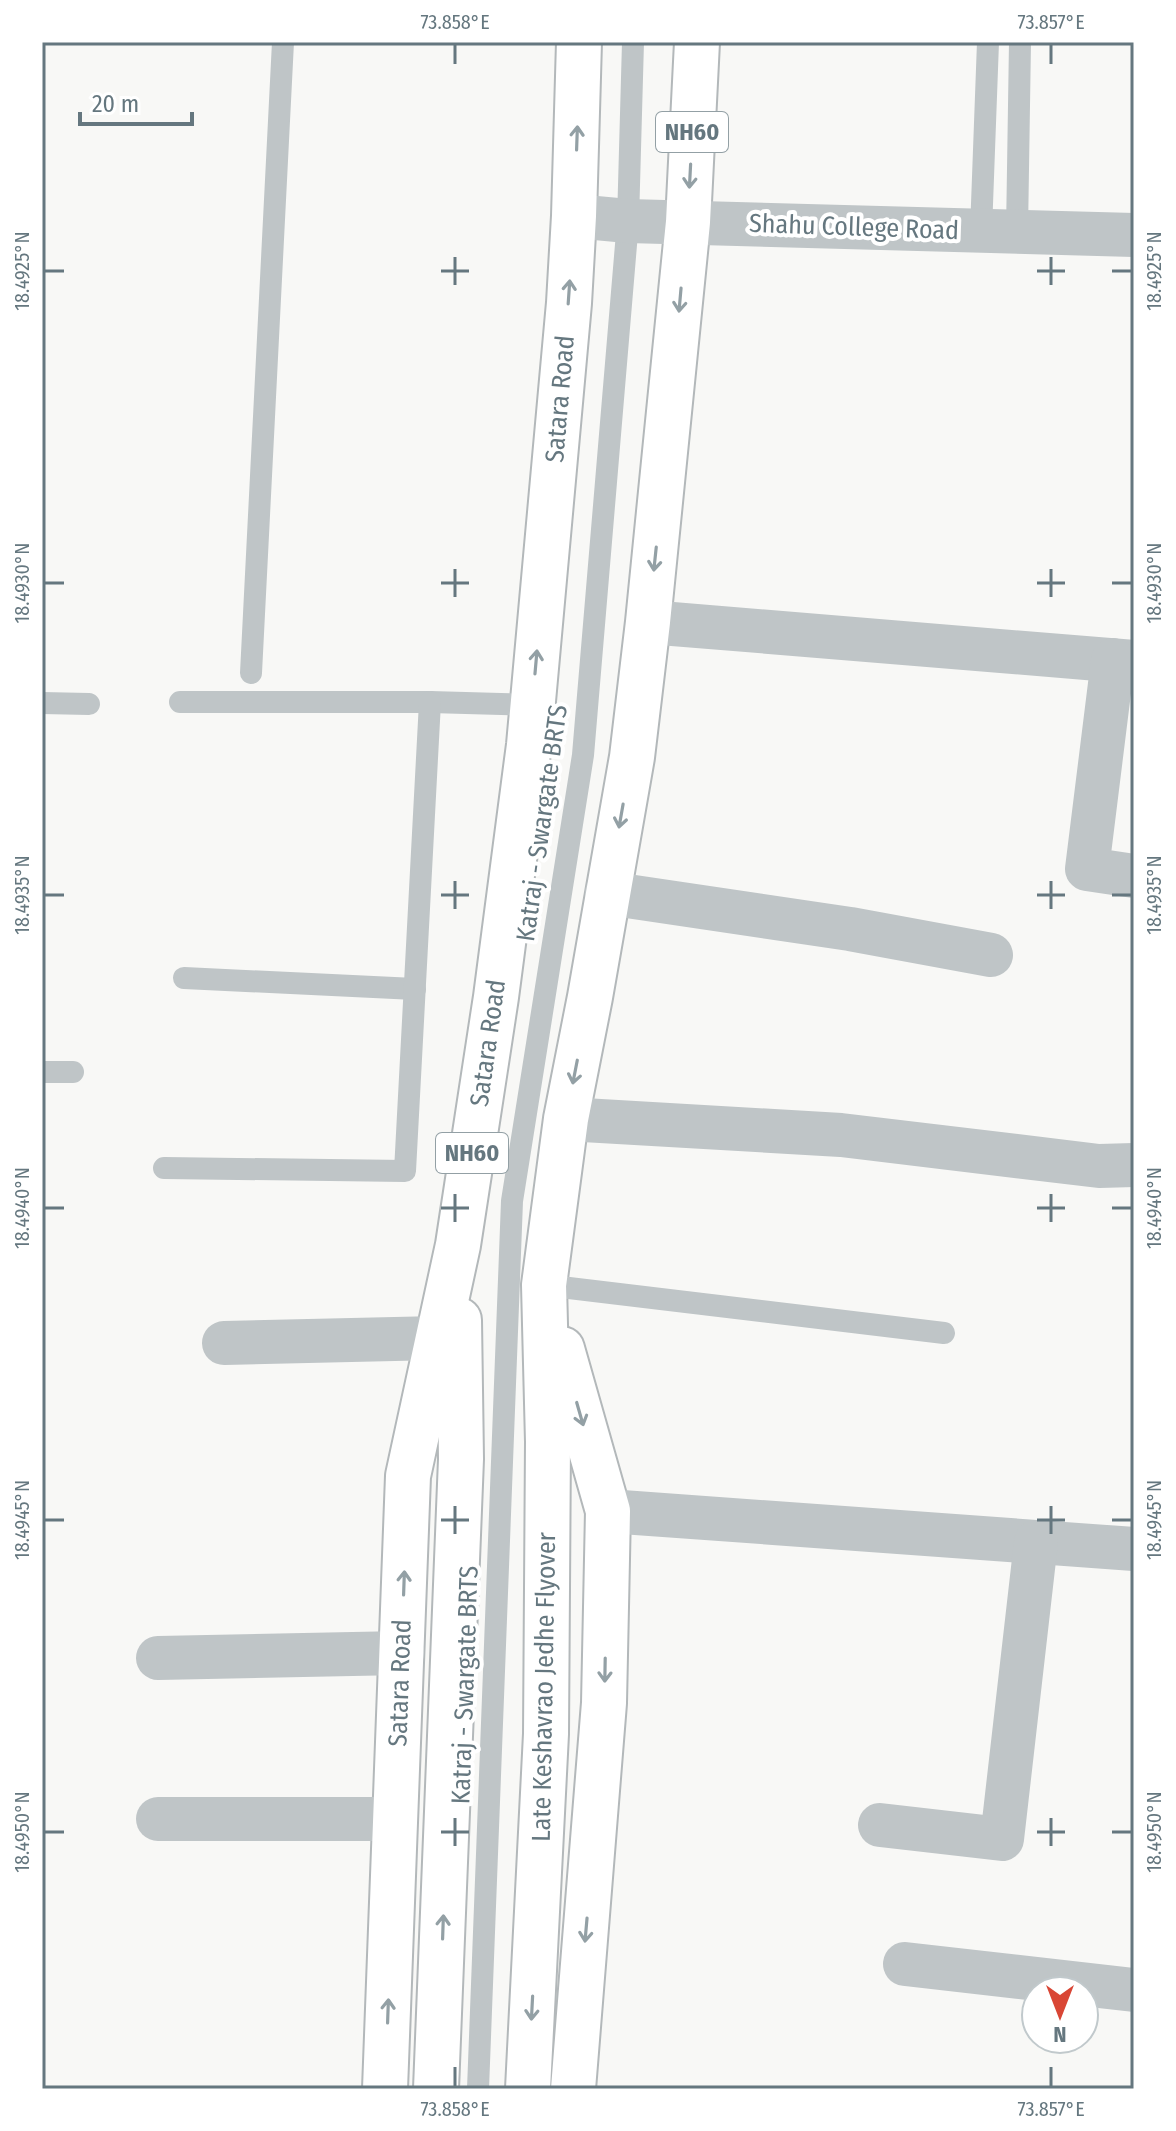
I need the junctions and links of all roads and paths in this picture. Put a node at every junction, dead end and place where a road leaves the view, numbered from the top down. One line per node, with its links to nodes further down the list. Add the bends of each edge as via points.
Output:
1 (283, 42): 14 (lane)
2 (579, 42): 7 (highway, Satara Road / NH60, one-way to 2)
3 (633, 42): 8 (lane, Katraj - Swargate BRTS)
4 (697, 42): 9 (highway, NH60, one-way to 9)
5 (988, 42): 10 (lane)
6 (1020, 42): 10 (lane)
7 (574, 216): 8 (street, Shahu College Road); 19 (highway, Satara Road / NH60, one-way to 7)
8 (628, 221): 9 (street, Shahu College Road); 47 (lane, Katraj - Swargate BRTS, via 583,755 512,1201)
9 (688, 222): 10 (street, Shahu College Road); 12 (highway, NH60, one-way to 12)
10 (999, 231): 11 (street, Shahu College Road)
11 (1134, 235)
12 (648, 622): 13 (street); 21 (highway, NH60, one-way to 21, via 632,757)
13 (1124, 661): 20 (street, via 1087,869)
14 (251, 673)
15 (180, 702): 16 (lane)
16 (430, 702): 19 (lane); 24 (lane)
17 (42, 703): 18 (lane)
18 (89, 704)
19 (533, 705): 30 (highway, Satara Road / NH60)
20 (1134, 876)
21 (607, 893): 22 (street); 27 (highway, NH60, one-way to 27)
22 (991, 955)
23 (184, 978): 24 (lane)
24 (415, 989): 29 (lane, via 405,1171)
25 (42, 1072): 26 (lane)
26 (73, 1072)
27 (566, 1119): 28 (street, via 841,1135 1099,1166); 31 (highway, NH60)
28 (1134, 1165)
29 (164, 1168)
30 (458, 1245): 33 (highway, Satara Road / NH60); 46 (highway, one-way to 30, via 461,1459)
31 (544, 1285): 32 (lane); 35 (highway, one-way to 35); 48 (highway, Late Keshavrao Jedhe Flyover / NH60, one-way to 48, via 546,1734)
32 (944, 1333)
33 (438, 1338): 34 (street); 38 (highway, Satara Road / NH60, one-way to 33, via 408,1476)
34 (224, 1343)
35 (608, 1511): 36 (street); 49 (highway, one-way to 49, via 604,1703)
36 (1036, 1542): 37 (street); 42 (street, via 1002,1839)
37 (1134, 1549)
38 (402, 1653): 39 (street); 41 (highway, Satara Road / NH60)
39 (158, 1658)
40 (158, 1819): 41 (street)
41 (395, 1819): 45 (highway, Satara Road / NH60, one-way to 41)
42 (880, 1825)
43 (905, 1964): 44 (street)
44 (1134, 1990)
45 (385, 2089)
46 (436, 2089)
47 (478, 2089)
48 (528, 2089)
49 (573, 2089)

